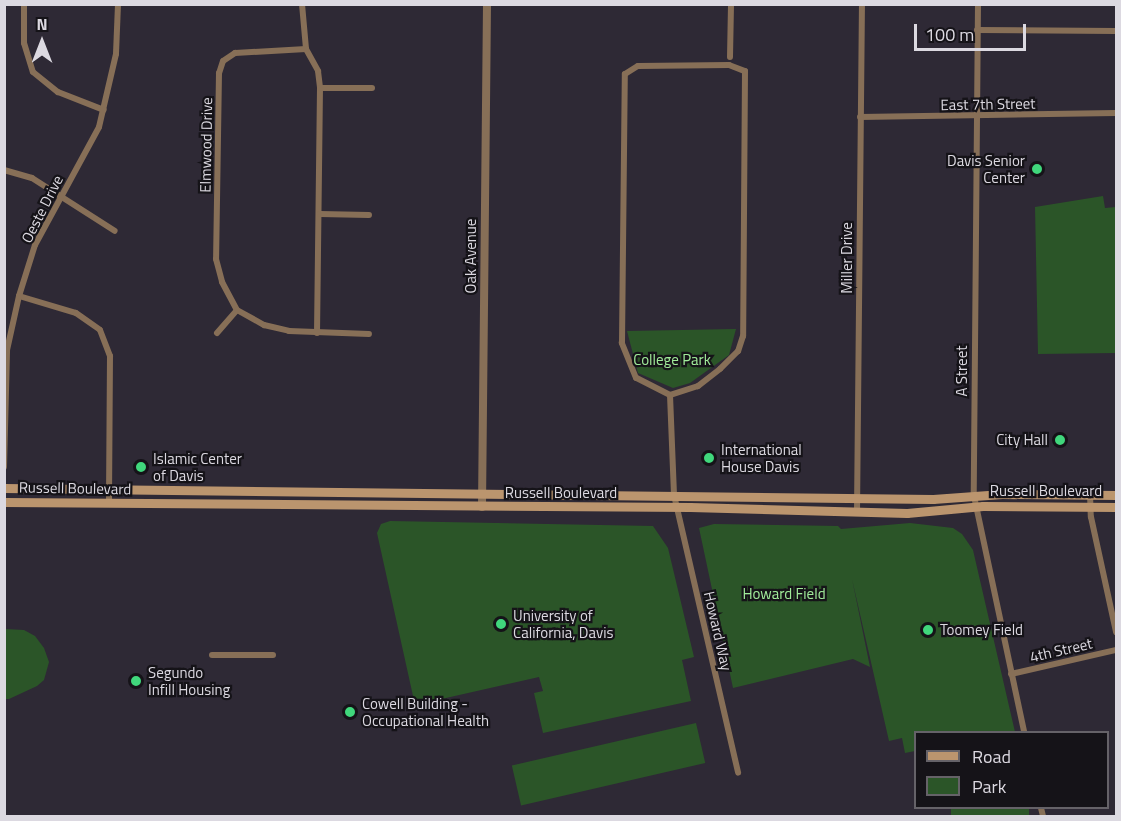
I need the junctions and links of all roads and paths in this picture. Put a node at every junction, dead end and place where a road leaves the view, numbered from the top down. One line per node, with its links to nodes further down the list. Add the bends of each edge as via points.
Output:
1 (24, 4): 14 (street, via 24,43 33,72 58,92)
2 (118, 4): 14 (street, Oeste Drive, via 116,54)
3 (302, 4): 10 (street)
4 (487, 4): 33 (street, Oak Avenue)
5 (731, 4): 11 (street)
6 (862, 4): 16 (street, Miller Drive)
7 (978, 4): 8 (street, A Street)
8 (977, 30): 9 (street); 17 (street, A Street)
9 (1116, 31)
10 (306, 49): 12 (street, via 318,71); 24 (street, Elmwood Drive, via 235,53 223,61 219,73 216,259 222,282)
11 (730, 57)
12 (320, 88): 13 (street); 20 (street)
13 (372, 88)
14 (104, 110): 19 (street, Oeste Drive)
15 (1116, 113): 17 (street, East 7th Street)
16 (860, 117): 17 (street, East 7th Street); 38 (street, Miller Drive)
17 (976, 117): 37 (street, A Street)
18 (4, 171): 19 (street, via 32,177)
19 (62, 195): 22 (street); 23 (street, Oeste Drive, via 35,245)
20 (320, 214): 21 (street); 26 (street)
21 (369, 215)
22 (115, 231)
23 (19, 296): 29 (street, Oeste Drive, via 7,350); 31 (street, via 76,313 100,330 110,356)
24 (237, 310): 25 (street); 26 (street, via 264,325)
25 (217, 333)
26 (317, 333): 27 (street)
27 (369, 334)
28 (670, 395): 28 (street, via 698,386 720,369 738,351 743,336 745,71 729,65 638,66 625,74 622,343 636,378); 35 (street)
29 (4, 467)
30 (4, 488): 31 (main road, Russell Boulevard)
31 (110, 490): 32 (main road, Russell Boulevard); 40 (street)
32 (396, 494): 33 (main road, Russell Boulevard); 41 (main road, via 392,500 373,501)
33 (482, 494): 35 (main road, Russell Boulevard); 42 (street, Oak Avenue)
34 (1090, 494): 36 (main road, Russell Boulevard); 37 (main road, Russell Boulevard); 45 (street)
35 (674, 495): 38 (main road, Russell Boulevard); 43 (street, Howard Way)
36 (1116, 495)
37 (974, 496): 38 (main road, Russell Boulevard); 44 (street, A Street)
38 (858, 498): 47 (street, Miller Drive)
39 (4, 502): 40 (main road, Russell Boulevard)
40 (109, 503): 41 (main road, Russell Boulevard)
41 (367, 507): 42 (main road, Russell Boulevard)
42 (482, 507): 43 (main road, Russell Boulevard)
43 (677, 507): 47 (main road, Russell Boulevard); 54 (street, Howard Way)
44 (975, 507): 45 (main road, Russell Boulevard); 47 (main road, Russell Boulevard, via 936,512); 52 (street, A Street)
45 (1090, 507): 46 (main road, Russell Boulevard); 48 (street)
46 (1116, 507)
47 (857, 512)
48 (1116, 632)
49 (1116, 650): 52 (street, 4th Street)
50 (212, 655): 51 (street)
51 (273, 655)
52 (1011, 674): 53 (street, A Street)
53 (1024, 731)
54 (738, 773)

